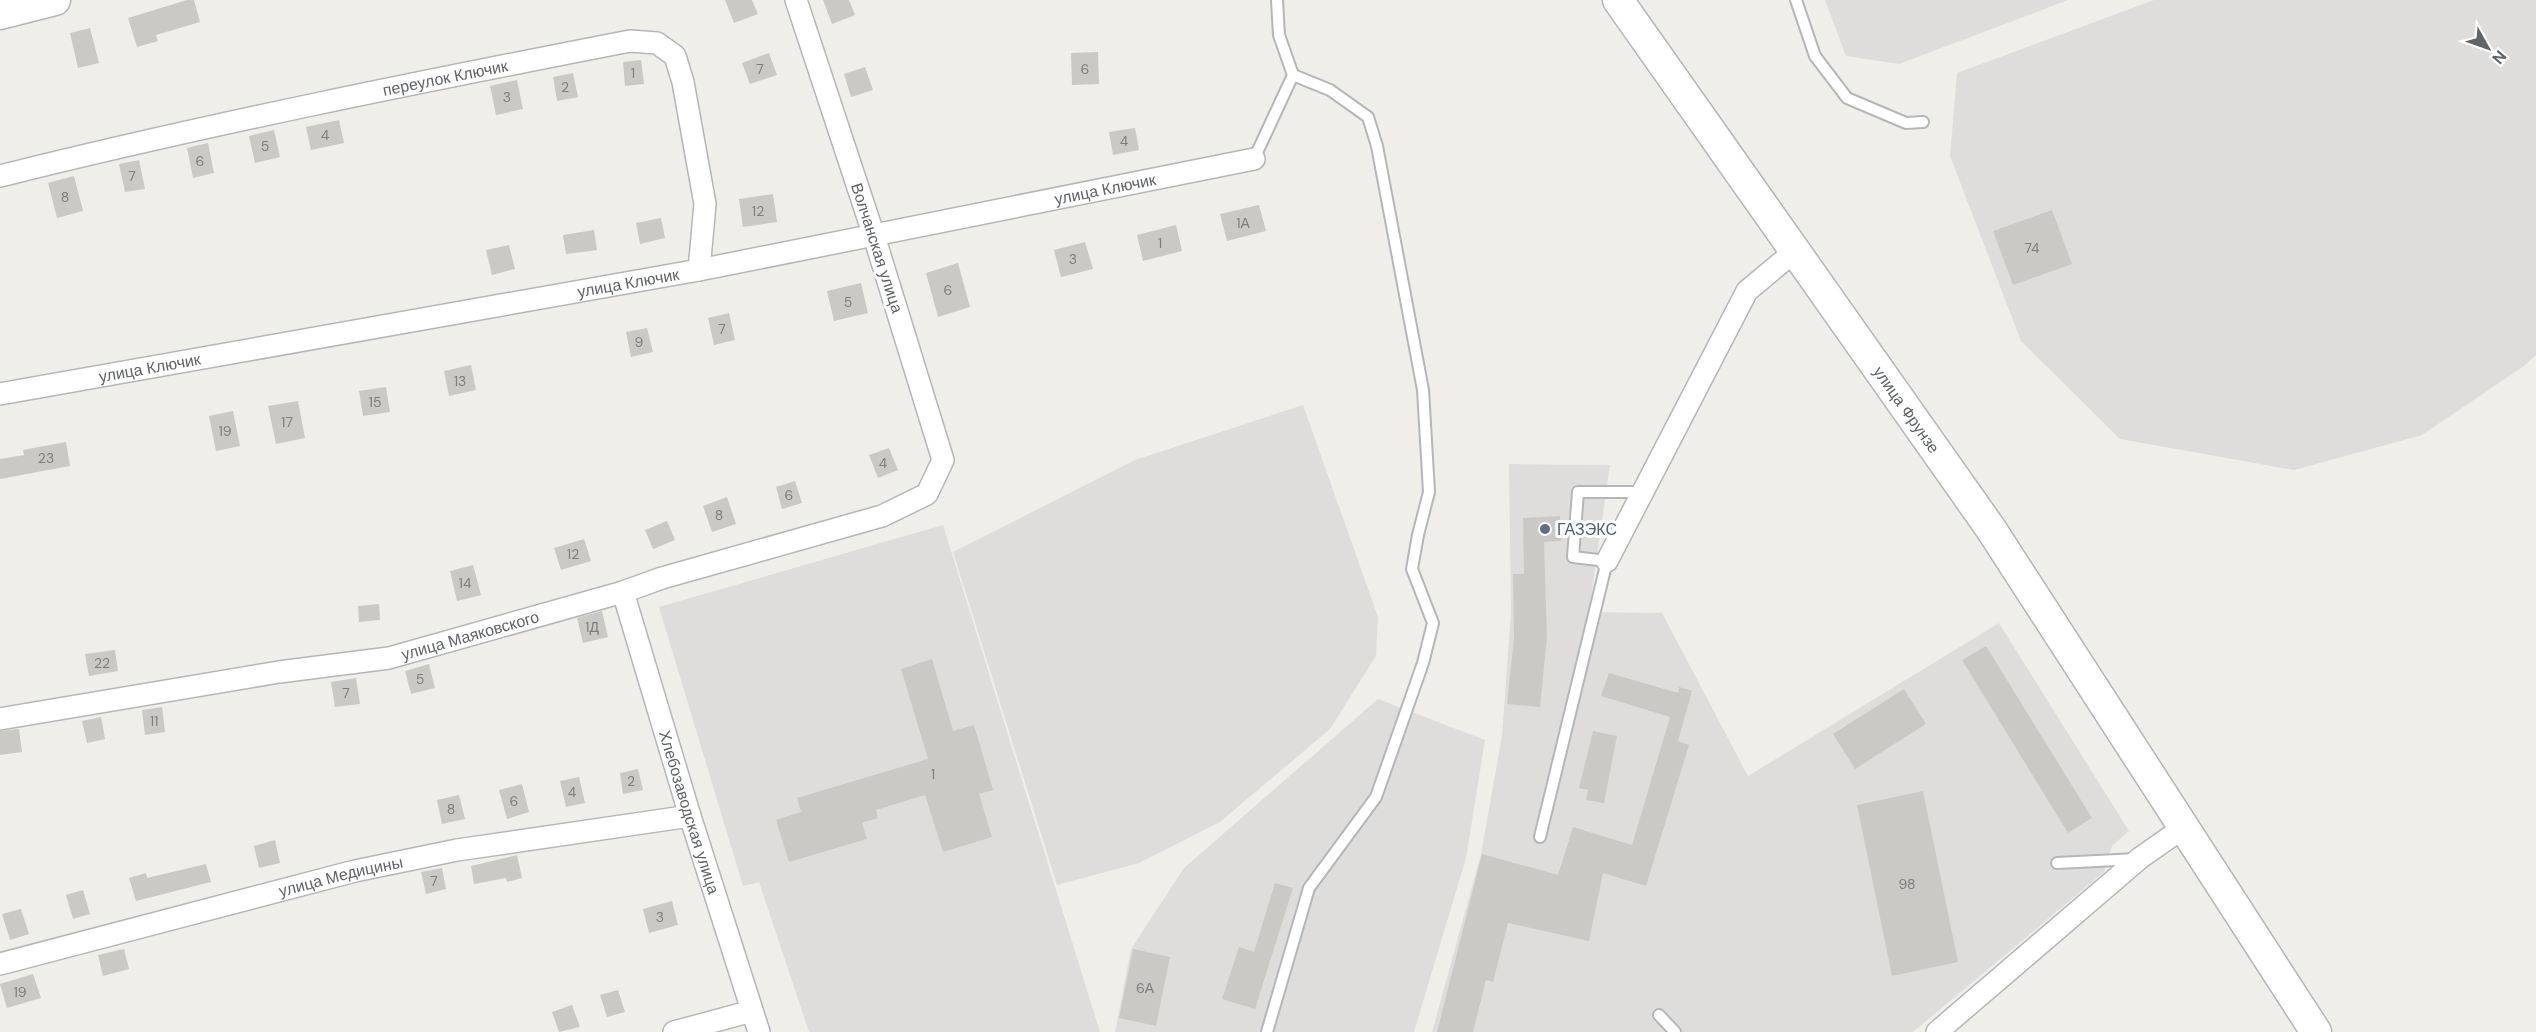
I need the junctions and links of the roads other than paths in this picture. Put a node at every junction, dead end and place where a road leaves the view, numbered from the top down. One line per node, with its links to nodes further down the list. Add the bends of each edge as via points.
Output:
1 (55, 0): 6 (street)
2 (796, 0): 11 (street, Волчанская улица)
3 (1277, 0): 7 (lane, via 1280,35)
4 (1618, 0): 12 (street, улица Фрунзе)
5 (1796, 0): 8 (lane, via 1815,56 1847,98 1906,123)
6 (0, 14)
7 (1293, 75): 9 (lane); 30 (lane, via 1330,90 1368,117 1377,146 1423,390 1429,492 1412,569 1433,623 1376,797 1309,888)
8 (1923, 122)
9 (1254, 159): 11 (street, улица Ключик)
10 (0, 176): 13 (street, переулок Ключик, via 399,86 630,41 657,43 675,56 683,82 705,204)
11 (874, 236): 13 (street, улица Ключик); 16 (street, Волчанская улица, via 943,460)
12 (1795, 250): 15 (street, via 1747,291); 21 (street, улица Фрунзе, via 1991,529)
13 (699, 270): 14 (street, улица Ключик)
14 (0, 394)
15 (1642, 492): 17 (street); 17 (lane, via 1578,492 1573,557)
16 (927, 494): 18 (street, улица Маяковского, via 882,516)
17 (1607, 561): 22 (lane)
18 (623, 592): 19 (street, улица Маяковского, via 389,658 279,672); 20 (street, Хлебозаводская улица)
19 (0, 719)
20 (690, 816): 25 (street, улица Медицины, via 457,850 355,871); 26 (street, Хлебозаводская улица)
21 (2183, 828): 23 (street); 33 (street, улица Фрунзе)
22 (1540, 837)
23 (2140, 858): 24 (lane); 32 (street)
24 (2057, 863)
25 (0, 964)
26 (752, 1011): 28 (street); 29 (street, Хлебозаводская улица)
27 (1659, 1015): 31 (lane)
28 (674, 1032)
29 (759, 1032)
30 (1267, 1032)
31 (1675, 1032)
32 (1938, 1032)
33 (2316, 1032)

